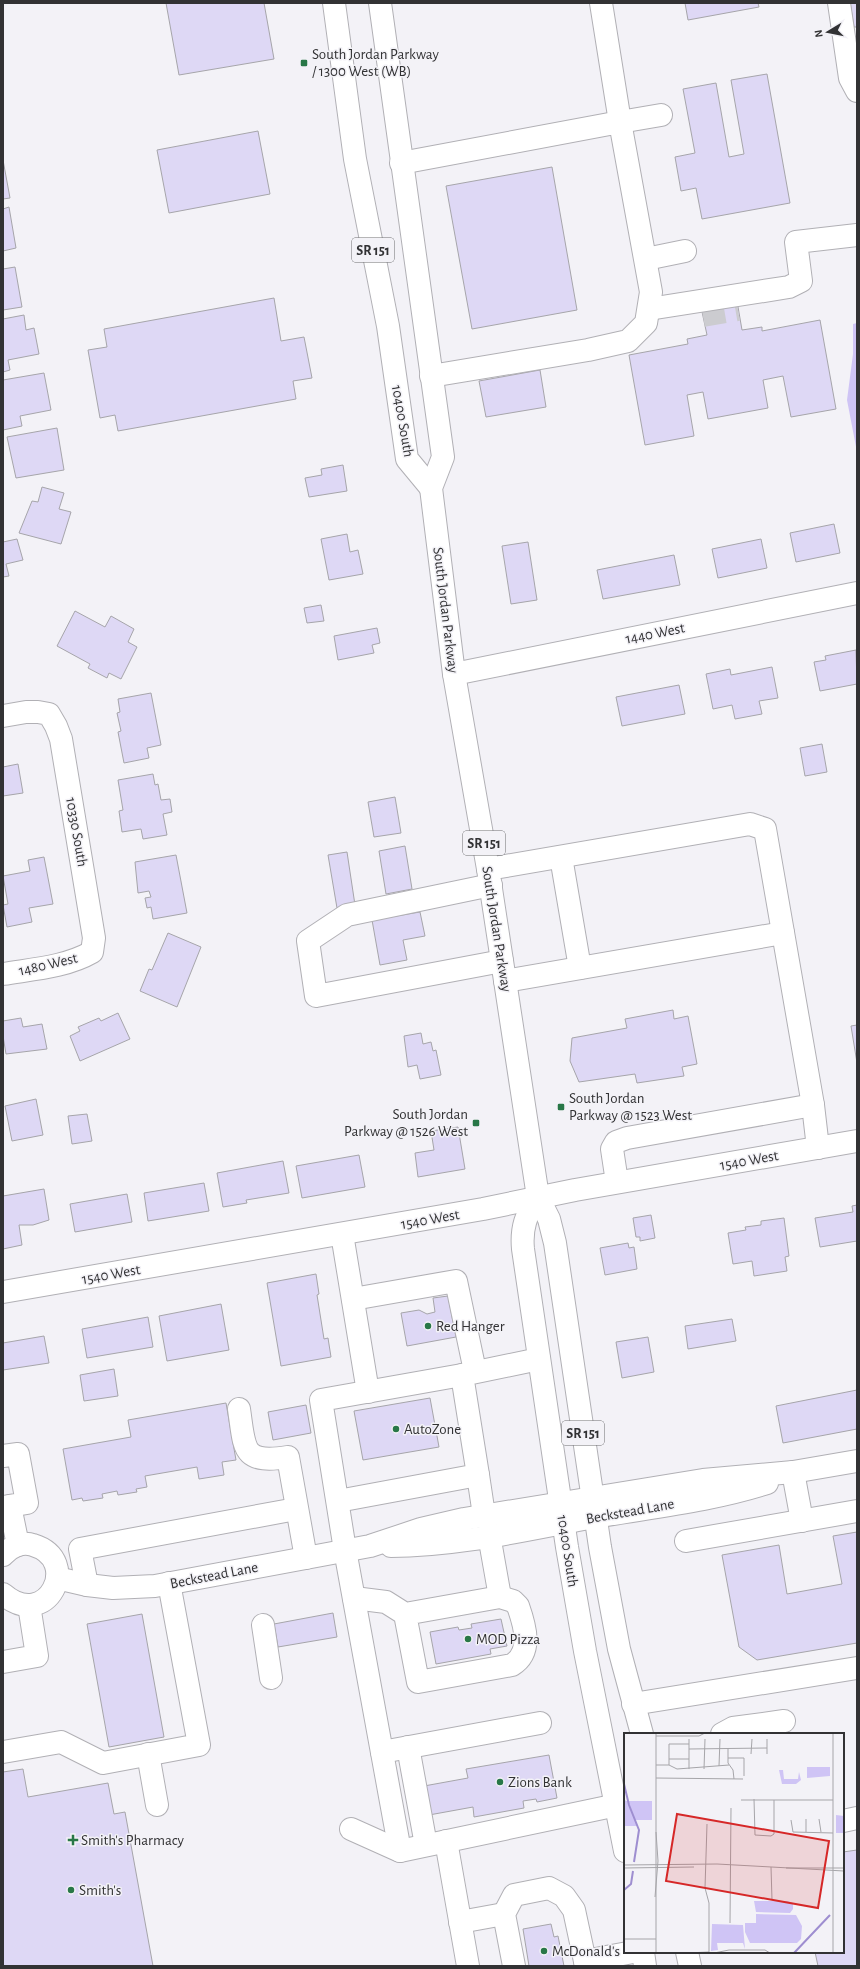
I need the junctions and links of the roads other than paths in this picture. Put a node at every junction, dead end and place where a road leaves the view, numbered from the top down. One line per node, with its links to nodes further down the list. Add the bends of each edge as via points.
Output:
1 (334, 3): 16 (main road, 10400 South / SR 151, via 355,159 388,326 406,459)
2 (380, 3): 8 (main road, SR 151)
3 (601, 3): 7 (main road)
4 (839, 3): 5 (main road, via 850,78)
5 (857, 92)
6 (661, 115): 7 (main road)
7 (620, 122): 8 (main road); 11 (main road)
8 (401, 163): 15 (main road, SR 151)
9 (857, 235): 12 (main road, via 796,242 801,281 788,287)
10 (685, 251): 11 (main road)
11 (646, 259): 13 (main road, via 651,292)
12 (752, 292): 13 (main road, via 696,309); 14 (main road, via 745,309)
13 (649, 309): 15 (main road, via 646,323 628,341)
14 (738, 310)
15 (431, 376): 16 (main road, SR 151, via 443,457)
16 (431, 488): 18 (main road, South Jordan Parkway / SR 151)
17 (857, 593): 18 (main road, 1440 West)
18 (454, 674): 21 (main road, South Jordan Parkway / SR 151)
19 (3, 716): 23 (main road, 10330 South, via 26,712 49,714 61,739 93,924)
20 (561, 857): 21 (main road); 22 (main road, via 756,825 764,830); 24 (main road)
21 (489, 877): 25 (main road, South Jordan Parkway / SR 151); 25 (main road, via 347,915 308,941 316,996)
22 (783, 933): 24 (main road); 27 (main road)
23 (92, 952): 26 (main road, 1480 West, via 68,963)
24 (580, 968): 25 (main road)
25 (504, 971): 31 (main road, South Jordan Parkway / SR 151)
26 (3, 974)
27 (813, 1105): 29 (main road); 30 (main road, via 616,1142 612,1149)
28 (857, 1141): 29 (main road, 1540 West)
29 (818, 1148): 30 (main road, 1540 West)
30 (617, 1182): 31 (main road, 1540 West)
31 (538, 1197): 32 (main road, 1540 West); 35 (main road, 10400 South / SR 151, via 527,1214 522,1236); 45 (main road, SR 151, via 552,1231)
32 (342, 1234): 33 (main road, 1540 West); 34 (main road)
33 (3, 1292)
34 (353, 1299): 36 (main road, via 456,1281); 37 (main road)
35 (539, 1359): 36 (main road); 48 (main road, 10400 South / SR 151)
36 (469, 1373): 37 (main road); 42 (main road)
37 (368, 1392): 43 (main road, via 321,1400)
38 (239, 1409): 46 (main road, via 244,1442 250,1452 259,1459 288,1457)
39 (3, 1456): 44 (main road, via 18,1454 27,1503)
40 (857, 1461): 41 (main road, Beckstead Lane)
41 (793, 1472): 45 (main road, Beckstead Lane, via 726,1495); 49 (main road)
42 (478, 1474): 43 (main road); 50 (main road)
43 (338, 1501): 53 (main road)
44 (7, 1507): 52 (main road)
45 (594, 1507): 48 (main road, Beckstead Lane); 67 (main road, SR 151, via 619,1649)
46 (296, 1509): 54 (main road); 57 (main road, via 80,1549)
47 (857, 1511): 49 (main road)
48 (562, 1513): 50 (main road, Beckstead Lane); 77 (main road, 10400 South / SR 151, via 585,1651)
49 (802, 1521): 51 (main road)
50 (487, 1525): 53 (main road, Beckstead Lane, via 434,1544 370,1546); 59 (main road)
51 (686, 1541)
52 (10, 1550): 55 (main road, via 30,1544 42,1547 51,1555 57,1566)
53 (345, 1550): 54 (main road, Beckstead Lane); 60 (main road)
54 (306, 1558): 56 (main road, Beckstead Lane)
55 (58, 1578): 57 (main road, Beckstead Lane); 61 (main road, via 54,1590 46,1599 36,1605)
56 (169, 1583): 57 (main road, Beckstead Lane, via 131,1588); 75 (main road, via 199,1745)
57 (86, 1585)
58 (3, 1594): 61 (main road, via 12,1602 23,1606)
59 (500, 1597): 62 (main road); 62 (main road, via 513,1601 520,1612 526,1646 519,1660 512,1665 418,1682)
60 (354, 1598): 62 (main road, via 386,1602); 74 (main road)
61 (29, 1605): 64 (main road, via 37,1656)
62 (405, 1614)
63 (263, 1624): 66 (main road)
64 (3, 1662)
65 (857, 1668): 67 (main road)
66 (271, 1678)
67 (633, 1704): 70 (main road, SR 151)
68 (784, 1721): 71 (main road, via 733,1728)
69 (540, 1723): 72 (main road)
70 (642, 1733)
71 (724, 1733)
72 (408, 1747): 74 (main road); 81 (main road)
73 (3, 1752): 75 (main road, via 61,1742 103,1763)
74 (382, 1752): 83 (main road)
75 (148, 1754): 76 (main road)
76 (157, 1804)
77 (617, 1805): 81 (main road); 82 (main road, 10400 South / SR 151)
78 (857, 1818): 79 (main road)
79 (844, 1821)
80 (351, 1829): 83 (main road)
81 (436, 1843): 83 (main road); 85 (main road)
82 (624, 1845)
83 (400, 1851)
84 (504, 1914): 85 (main road); 89 (main road, via 514,1895 549,1888 564,1896 574,1910); 91 (main road)
85 (460, 1922): 90 (main road)
86 (629, 1953): 89 (main road)
87 (643, 1953): 92 (main road)
88 (687, 1953): 93 (main road)
89 (585, 1963)
90 (468, 1966)
91 (514, 1966)
92 (645, 1966)
93 (690, 1966)

